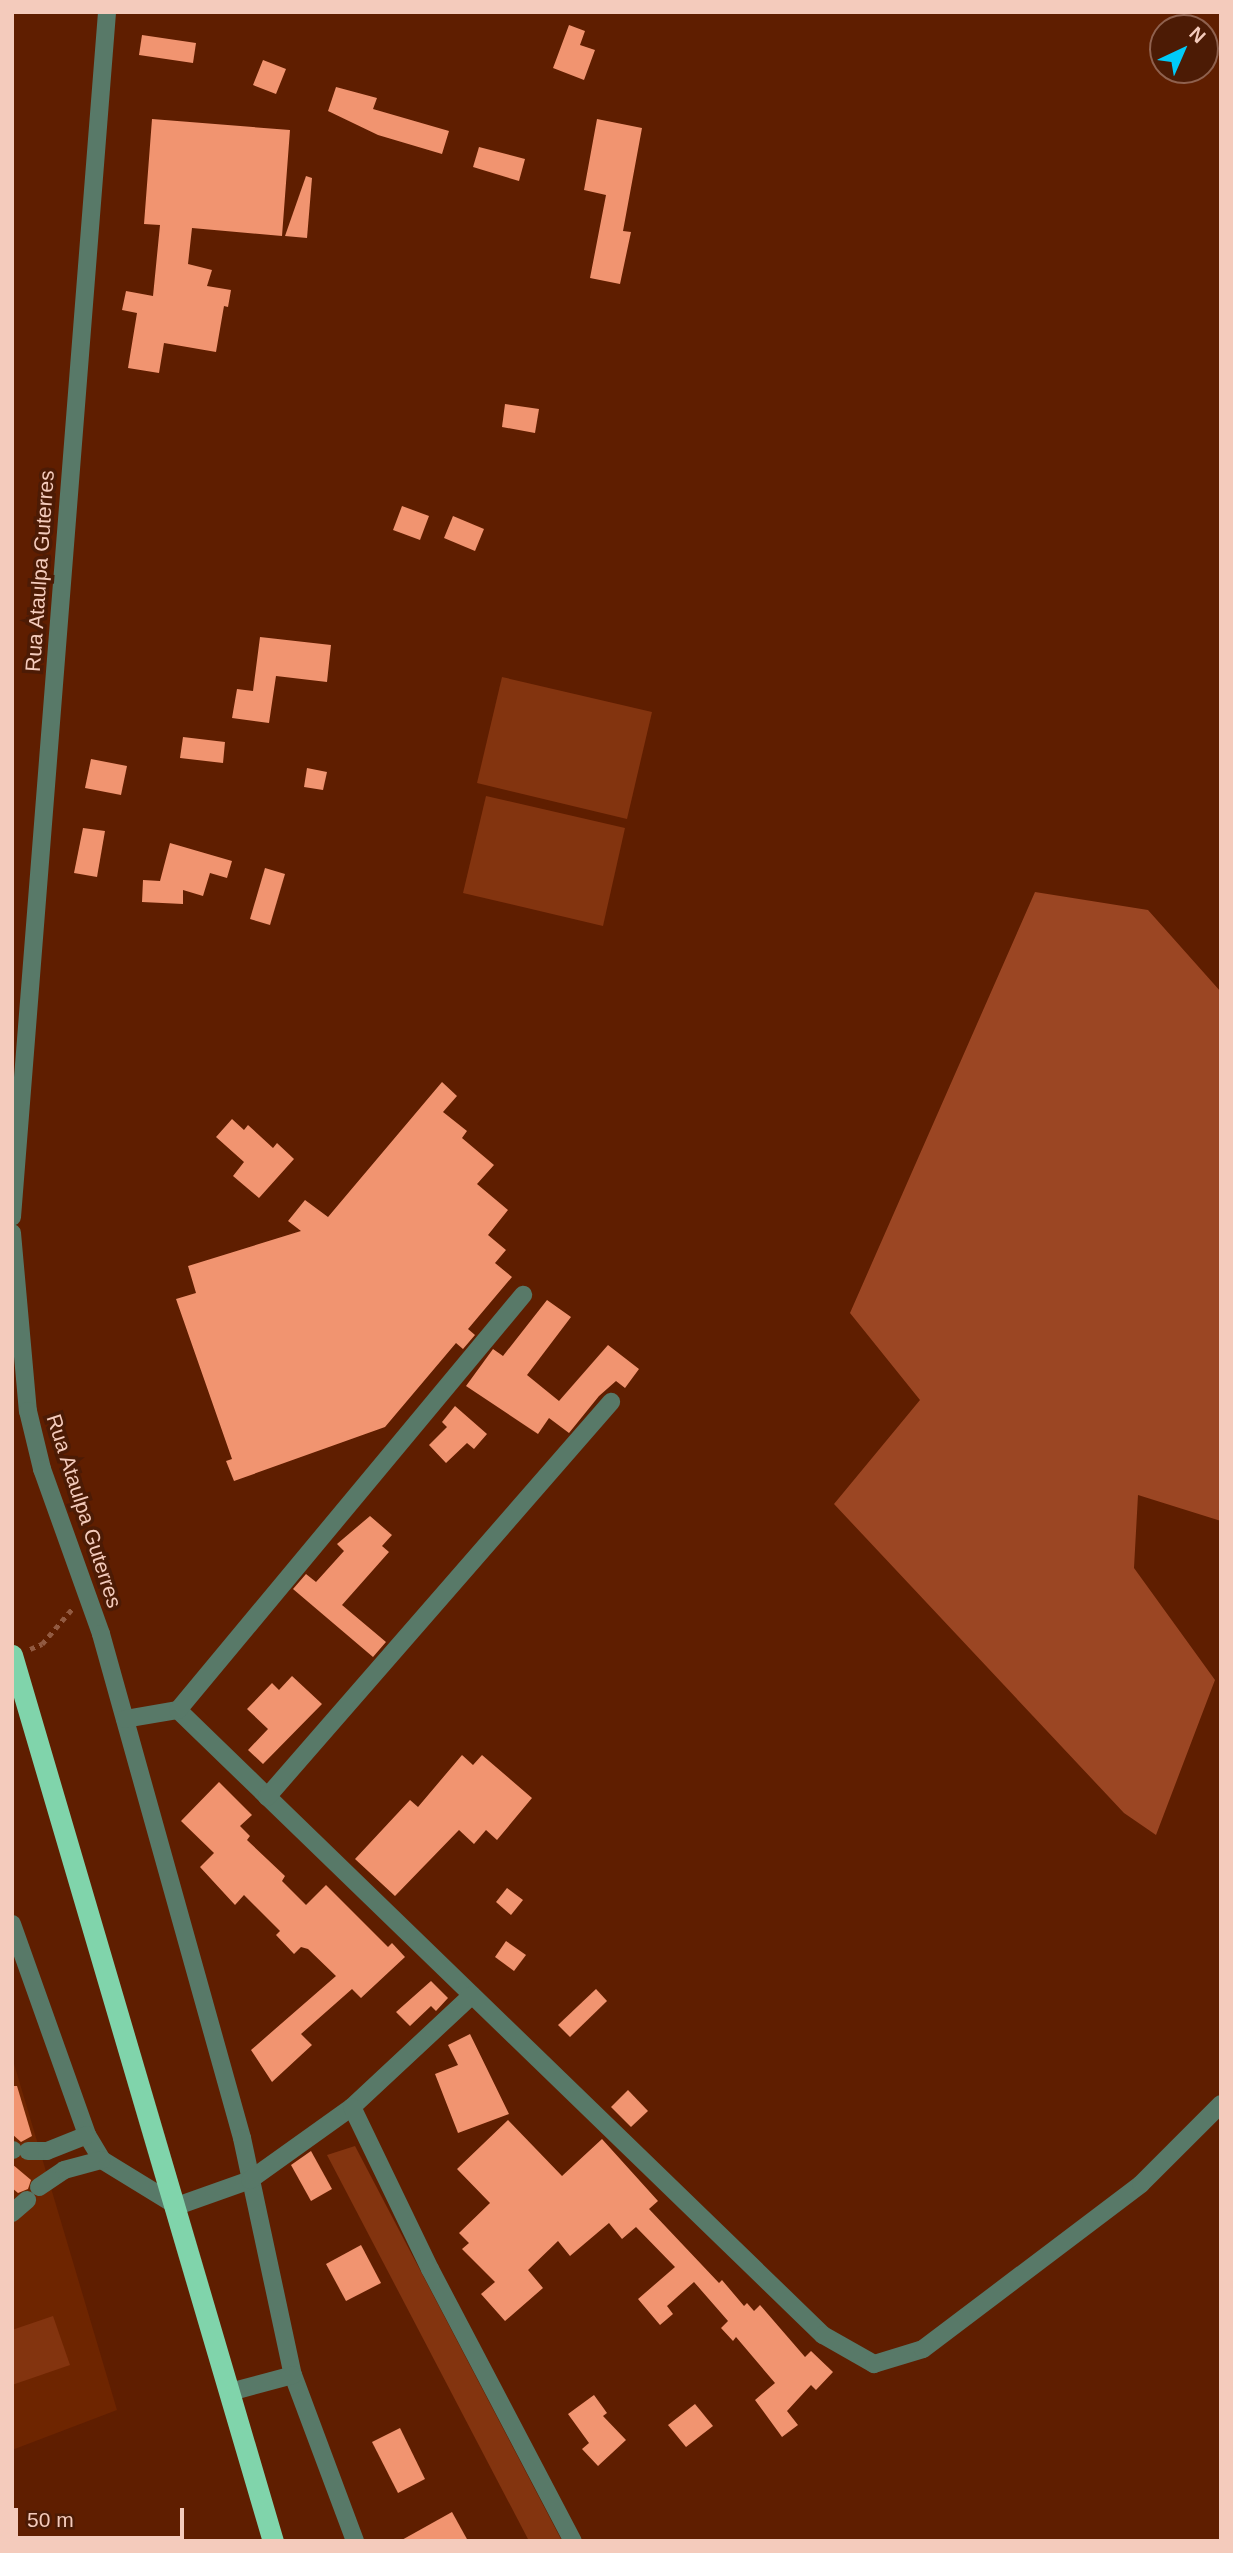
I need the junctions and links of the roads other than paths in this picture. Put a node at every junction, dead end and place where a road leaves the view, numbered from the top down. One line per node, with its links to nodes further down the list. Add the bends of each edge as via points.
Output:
1 (107, 12): 2 (street, Rua Ataulpa Guterres)
2 (12, 1217)
3 (12, 1233): 8 (street, Rua Ataulpa Guterres, via 28,1411)
4 (523, 1295): 7 (street)
5 (611, 1402): 9 (street)
6 (12, 1655): 18 (highway)
7 (178, 1710): 8 (street); 9 (street)
8 (125, 1719): 17 (street, Rua Ataulpa Guterres)
9 (267, 1797): 11 (street)
10 (12, 1924): 14 (street)
11 (472, 1995): 12 (street, via 823,2335 874,2364 923,2349 1141,2184); 13 (street)
12 (1221, 2104)
13 (352, 2107): 17 (street); 24 (street, via 430,2269)
14 (87, 2135): 15 (street, via 47,2151); 16 (street)
15 (18, 2150)
16 (102, 2160): 18 (street); 19 (street, via 64,2170)
17 (250, 2180): 18 (street); 20 (street, Rua Ataulpa Guterres)
18 (177, 2206): 21 (highway)
19 (12, 2213)
20 (293, 2375): 21 (street); 23 (street, Rua Ataulpa Guterres)
21 (230, 2392): 22 (highway)
22 (273, 2541)
23 (355, 2541)
24 (573, 2541)

